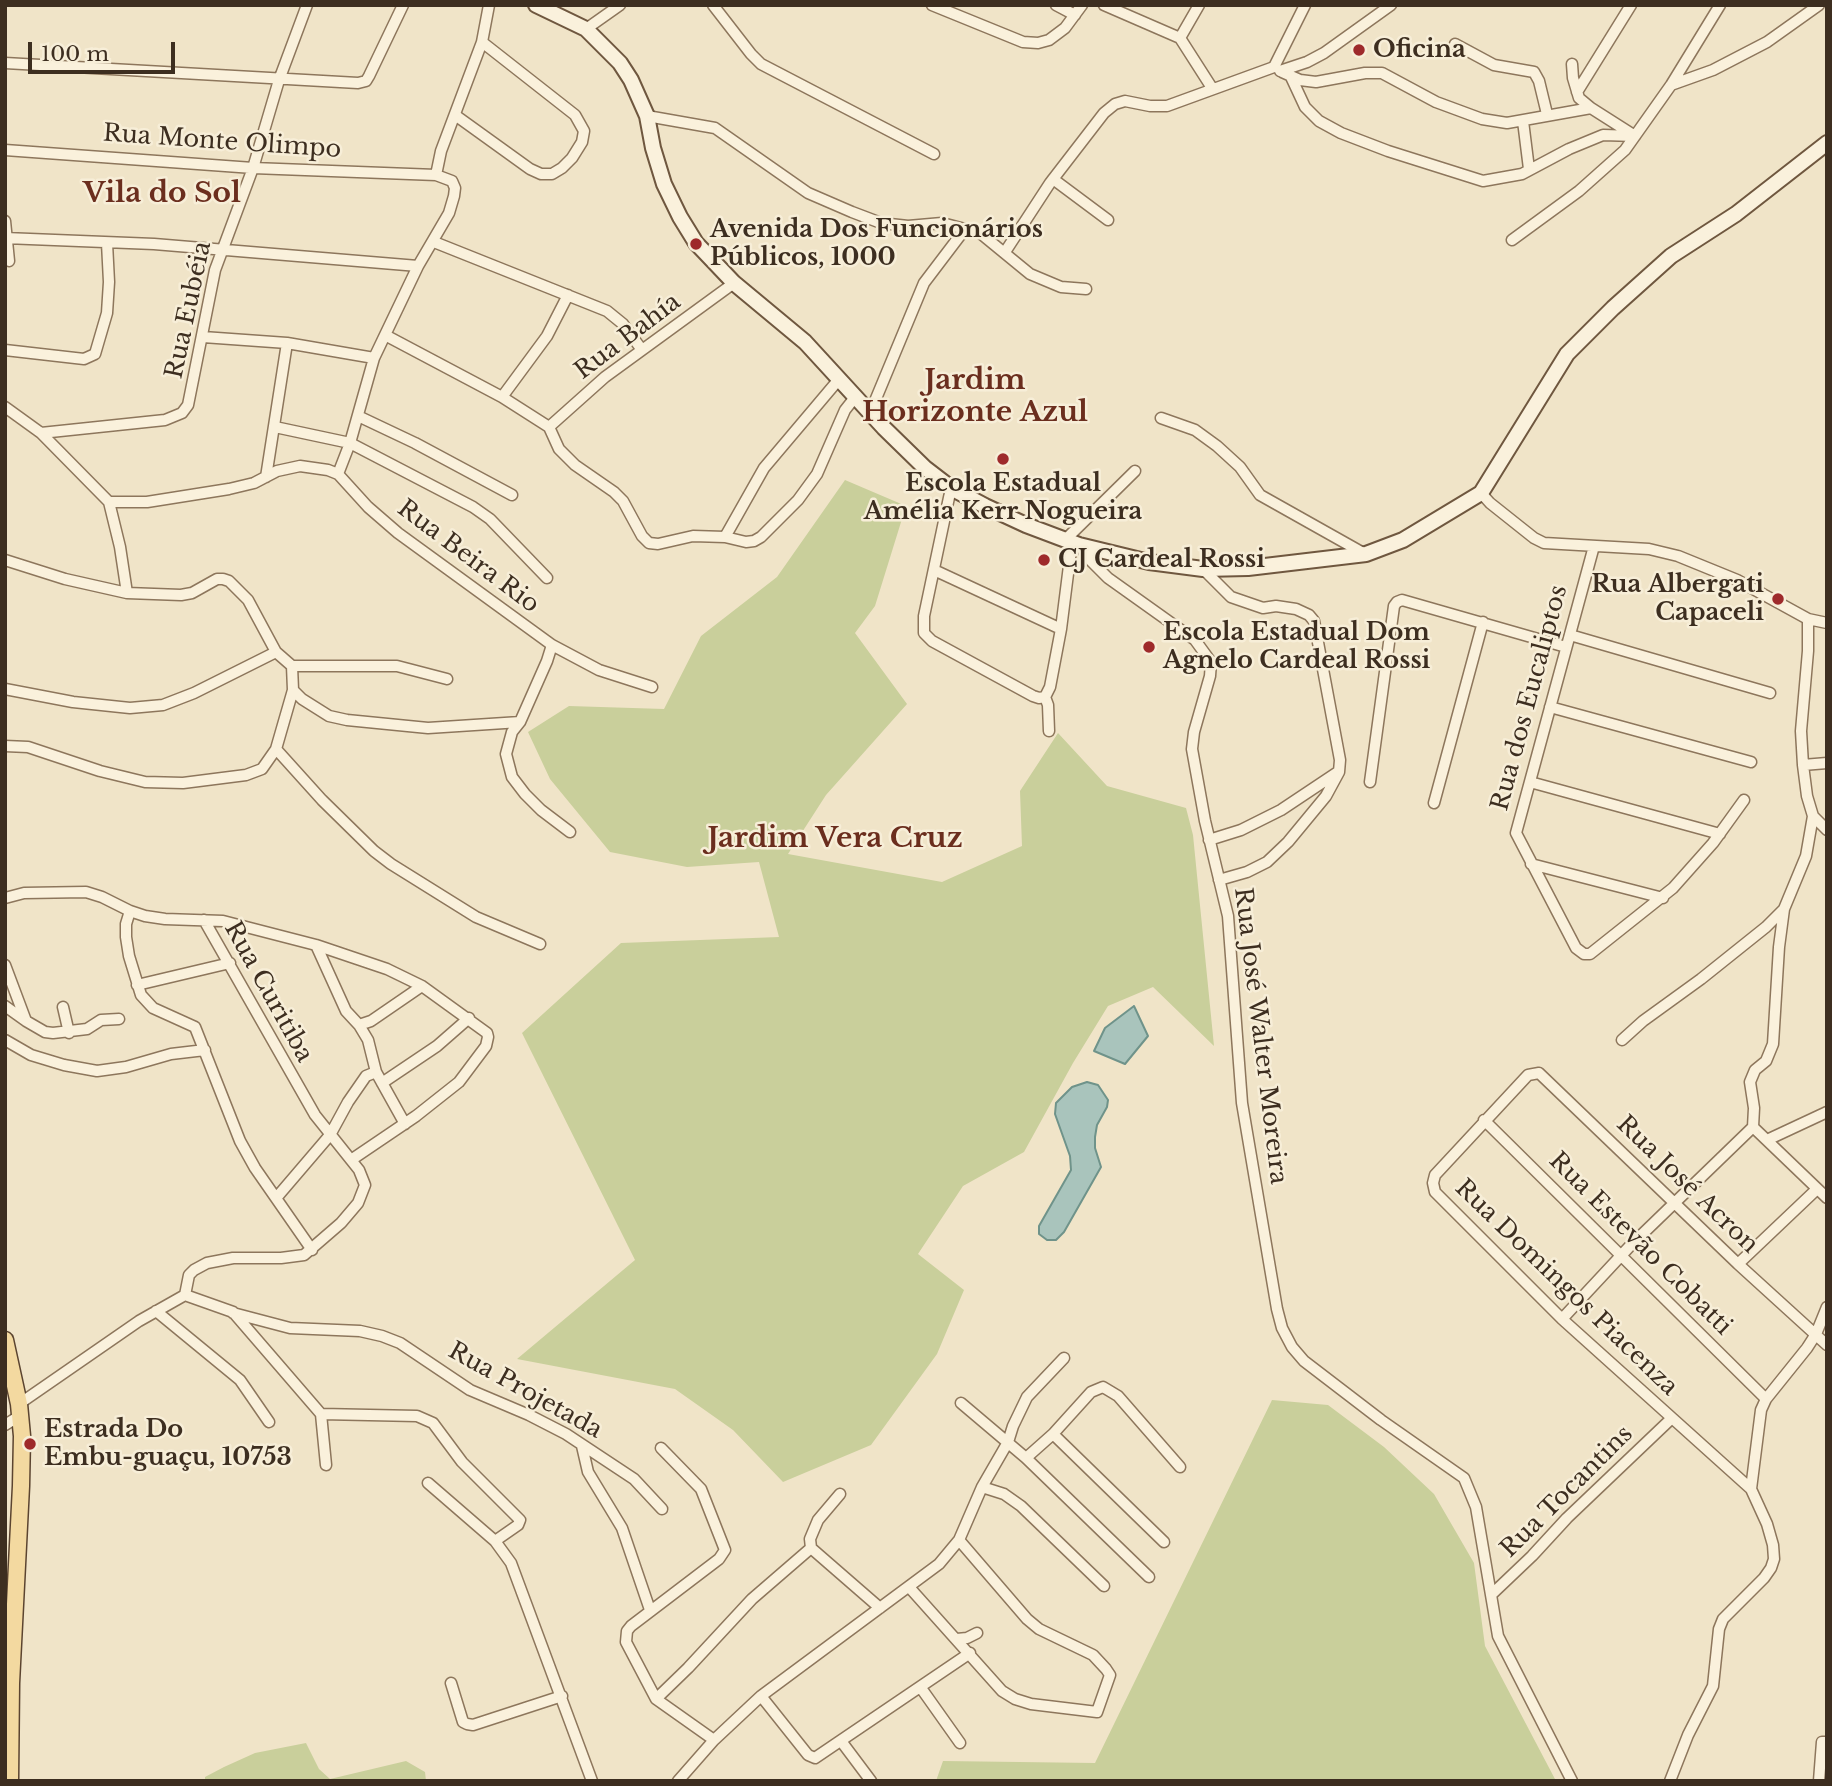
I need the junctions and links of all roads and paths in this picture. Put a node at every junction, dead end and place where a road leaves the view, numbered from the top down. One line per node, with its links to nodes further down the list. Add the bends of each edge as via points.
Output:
1 (307, 5): 27 (street, Rua Eubéia)
2 (403, 5): 27 (street, via 366,81)
3 (489, 5): 22 (street)
4 (536, 5): 20 (street)
5 (620, 5): 20 (street)
6 (713, 5): 39 (street, via 761,64)
7 (932, 5): 18 (street, via 1023,42 1049,40)
8 (1056, 5): 18 (street)
9 (1083, 5): 18 (street)
10 (1104, 5): 21 (street)
11 (1199, 5): 21 (street)
12 (1305, 5): 26 (street)
13 (1391, 5): 26 (street, via 1324,53)
14 (1631, 5): 30 (street)
15 (1720, 5): 28 (street)
16 (1808, 5): 19 (street)
17 (1819, 5): 19 (street)
18 (1075, 15)
19 (1800, 20): 28 (street, via 1713,70)
20 (586, 29): 34 (street, via 620,63)
21 (1180, 38): 29 (street)
22 (482, 42): 33 (street); 33 (street, via 575,115 584,131 582,142 562,168 541,174)
23 (1455, 44): 32 (street, via 1494,65 1534,72)
24 (5, 63): 27 (street)
25 (1572, 64): 30 (street)
26 (1282, 72): 29 (street); 35 (street, via 1316,82 1382,73 1436,102 1482,119); 41 (street, via 1305,107 1341,133 1483,181)
27 (279, 80): 40 (street, Rua Eubéia)
28 (1671, 85): 36 (street)
29 (1212, 88): 43 (street, via 1167,106 1125,100 1115,104)
30 (1577, 92): 31 (street)
31 (1591, 108): 32 (street); 36 (street)
32 (1547, 114): 35 (street)
33 (455, 115): 42 (street)
34 (647, 116): 46 (street, via 715,128 808,193 881,223 942,223); 55 (street, via 664,184 680,217 696,243)
35 (1523, 121): 41 (street)
36 (1635, 136): 41 (street, via 1602,135); 48 (street, via 1612,164)
37 (1827, 143): 79 (street, via 1736,214 1671,256 1577,345 1550,379)
38 (5, 150): 40 (street, Rua Monte Olimpo)
39 (934, 154)
40 (253, 168): 42 (street, Rua Monte Olimpo); 51 (street, Rua Eubéia)
41 (1529, 169)
42 (436, 175): 49 (street, via 452,181 455,188)
43 (1053, 179): 44 (street); 52 (street)
44 (1108, 220)
45 (5, 221): 47 (street)
46 (965, 229): 52 (street, via 980,233); 68 (street, via 924,283)
47 (5, 238): 50 (street); 53 (street)
48 (1512, 240)
49 (434, 242): 54 (street); 57 (street)
50 (107, 243): 51 (street); 61 (street, via 107,313 95,354 84,359)
51 (222, 249): 54 (street); 59 (street, Rua Eubéia)
52 (1004, 253): 56 (street, via 1045,282)
53 (9, 261)
54 (418, 266): 58 (street)
55 (734, 283): 62 (street, Rua Bahía); 64 (street)
56 (1086, 289)
57 (568, 295): 62 (street, via 614,315); 66 (street, via 547,336)
58 (385, 335): 63 (street); 66 (street)
59 (203, 337): 60 (street); 73 (street, Rua Eubéia, via 192,394 182,413 165,421)
60 (287, 342): 63 (street); 71 (street)
61 (5, 350)
62 (642, 350): 72 (street, Rua Bahía)
63 (374, 358): 69 (street)
64 (840, 378): 65 (street); 82 (street, via 764,468)
65 (856, 396): 68 (street); 82 (street, via 845,410 817,474 798,500 754,541)
66 (502, 397): 72 (street)
67 (5, 407): 73 (street)
68 (870, 413): 78 (street)
69 (358, 416): 74 (street); 80 (street)
70 (1161, 418): 85 (street, via 1195,430 1217,446 1260,495)
71 (275, 427): 74 (street); 77 (street)
72 (549, 427): 82 (street, via 559,449 623,501 649,543 693,536)
73 (41, 433): 81 (street)
74 (350, 443): 76 (street); 89 (street, via 473,507)
75 (1135, 471): 83 (street)
76 (338, 474): 77 (street, via 300,466); 96 (street, Rua Beira Rio, via 398,533)
77 (266, 477): 81 (street, via 178,498)
78 (951, 488): 83 (street); 88 (street)
79 (1482, 493): 84 (street, via 1544,543); 85 (street, via 1403,540)
80 (512, 495)
81 (109, 502): 90 (street)
82 (725, 537)
83 (1072, 542): 87 (street, via 1149,562); 94 (street); 123 (street, Rua José Walter Moreira, via 1108,578 1195,640 1211,662 1192,750)
84 (1594, 546): 91 (street, via 1649,549 1678,556 1737,580); 95 (street, Rua dos Eucaliptos)
85 (1366, 554): 87 (street)
86 (5, 560): 90 (street)
87 (1203, 569): 114 (street, via 1231,597 1263,608 1296,609 1314,621 1339,745)
88 (934, 570): 94 (street); 105 (street, via 924,633 1033,696)
89 (547, 578)
90 (127, 593): 98 (street, via 181,595 223,579 248,600)
91 (1808, 619): 93 (street); 113 (street)
92 (1483, 622): 97 (street); 115 (street, via 1402,600 1394,606); 118 (street)
93 (1827, 623)
94 (1061, 629): 105 (street)
95 (1570, 635): 97 (street, Rua dos Eucaliptos); 104 (street)
96 (552, 645): 101 (street, Rua Beira Rio, via 599,670); 107 (street)
97 (1566, 647): 106 (street, Rua dos Eucaliptos)
98 (276, 652): 99 (street); 102 (street, via 163,705 130,708)
99 (292, 666): 100 (street, via 397,666); 103 (street)
100 (447, 679)
101 (652, 687)
102 (5, 689)
103 (293, 691): 107 (street, via 329,716 346,720 428,728); 110 (street)
104 (1770, 693)
105 (1045, 697): 108 (street)
106 (1550, 708): 111 (street); 116 (street, Rua dos Eucaliptos)
107 (520, 722): 121 (street, via 507,743 512,777 541,810)
108 (1049, 731)
109 (5, 746): 110 (street, via 28,747 145,782 183,783 246,775 262,769)
110 (276, 749): 131 (street, via 322,800 391,864 476,917)
111 (1751, 762)
112 (1827, 763): 113 (street)
113 (1803, 765): 119 (street)
114 (1339, 772): 123 (street, via 1281,810); 125 (street, via 1315,812 1267,862)
115 (1370, 782)
116 (1530, 782): 122 (street); 124 (street, Rua dos Eucaliptos, via 1516,833)
117 (1744, 800): 122 (street, Rua dos Eucaliptos)
118 (1434, 803)
119 (1813, 816): 120 (street); 128 (street, via 1806,856)
120 (1827, 830)
121 (570, 832)
122 (1720, 834): 127 (street, Rua dos Eucaliptos)
123 (1209, 840): 125 (street, Rua José Walter Moreira)
124 (1531, 864): 127 (street); 127 (street, Rua dos Eucaliptos, via 1576,948 1584,954)
125 (1219, 880): 200 (street, Rua José Walter Moreira, via 1228,916 1242,1103 1282,1328 1304,1361 1464,1478 1476,1507)
126 (5, 898): 129 (street, via 24,893 86,892)
127 (1663, 898)
128 (1784, 909): 145 (street); 153 (street, via 1773,1044 1751,1082)
129 (130, 911): 130 (street, via 165,919); 135 (street, via 125,937)
130 (204, 920): 132 (street, Rua Curitiba); 133 (street, Rua Curitiba)
131 (540, 944)
132 (316, 945): 136 (street, Rua Curitiba); 142 (street, via 346,1011)
133 (230, 964): 135 (street); 154 (street, Rua Curitiba)
134 (5, 965): 141 (street)
135 (137, 985): 146 (street, via 153,1009 195,1027)
136 (422, 986): 139 (street, Rua Curitiba); 142 (street)
137 (5, 1006): 141 (street)
138 (62, 1007): 143 (street)
139 (469, 1018): 149 (street); 152 (street, via 488,1037 480,1056 445,1095)
140 (119, 1019): 143 (street, via 101,1020 91,1028)
141 (26, 1021): 143 (street, via 45,1032)
142 (359, 1026): 147 (street, via 371,1046)
143 (69, 1033)
144 (5, 1040): 146 (street, via 32,1055 97,1071)
145 (1622, 1040)
146 (205, 1050): 158 (street, via 240,1141)
147 (376, 1072): 149 (street); 154 (street, via 359,1085)
148 (1528, 1075): 151 (street, Rua Domingos Piacenza); 160 (street, Rua José Acron, via 1544,1076)
149 (382, 1083): 152 (street)
150 (1827, 1112): 155 (street)
151 (1484, 1120): 162 (street, Rua Estevão Cobatti); 168 (street, Rua Domingos Piacenza, via 1435,1175 1435,1192)
152 (405, 1124): 156 (street)
153 (1753, 1127): 155 (street); 160 (street)
154 (330, 1135): 156 (street, Rua Curitiba); 158 (street)
155 (1767, 1140): 157 (street)
156 (351, 1160): 161 (street, Rua Curitiba, via 363,1177 364,1193)
157 (1817, 1189): 159 (street); 163 (street)
158 (277, 1197): 161 (street)
159 (1827, 1198)
160 (1675, 1204): 162 (street); 163 (street, Rua José Acron)
161 (312, 1250): 164 (street, via 295,1257 233,1258 207,1264 189,1275)
162 (1621, 1256): 168 (street); 173 (street, Rua Estevão Cobatti)
163 (1738, 1264): 169 (street, Rua José Acron)
164 (185, 1295): 166 (street); 167 (street, Rua Projetada)
165 (1827, 1307): 169 (street)
166 (156, 1311): 175 (street); 178 (street, via 240,1380)
167 (233, 1312): 176 (street, Rua Projetada); 182 (street, Rua Projetada, via 290,1328 382,1336 470,1391 552,1426)
168 (1562, 1319): 177 (street, Rua Domingos Piacenza)
169 (1816, 1334): 171 (street, Rua José Acron); 173 (street)
170 (5, 1340): 175 (main road)
171 (1827, 1345)
172 (1063, 1357): 181 (street, via 1027,1397)
173 (1766, 1399): 189 (street)
174 (961, 1403): 181 (street)
175 (20, 1409): 179 (street); 196 (main road, via 21,1486)
176 (321, 1414): 185 (street); 193 (street, via 429,1420 462,1462 520,1520)
177 (1672, 1418): 189 (street, Rua Domingos Piacenza); 200 (street, Rua Tocantins)
178 (269, 1422)
179 (5, 1425)
180 (1053, 1434): 184 (street); 186 (street, via 1091,1392 1103,1387 1118,1396); 194 (street)
181 (1008, 1442): 184 (street); 188 (street)
182 (582, 1446): 191 (street, Rua Projetada, via 634,1479); 202 (street, via 588,1472 622,1528)
183 (661, 1448): 202 (street, via 701,1489 724,1550 719,1559)
184 (1026, 1458): 197 (street)
185 (326, 1465)
186 (1180, 1467)
187 (428, 1483): 193 (street)
188 (982, 1487): 192 (street); 198 (street, via 1004,1494 1020,1506)
189 (1751, 1489): 221 (street, via 1767,1524 1774,1559 1764,1577 1723,1619 1713,1686)
190 (840, 1494): 195 (street, via 818,1520)
191 (662, 1508)
192 (959, 1540): 199 (street, via 939,1564); 205 (street, via 1027,1619 1093,1655 1110,1675 1097,1712 1031,1704 992,1683)
193 (495, 1541): 209 (street, via 511,1563)
194 (1164, 1542)
195 (811, 1548): 201 (street); 211 (street, via 752,1599)
196 (11, 1568): 207 (main road)
197 (1149, 1577)
198 (1104, 1586)
199 (909, 1587): 201 (street); 204 (street)
200 (1491, 1595): 220 (street, Rua José Walter Moreira, via 1498,1636)
201 (880, 1608): 210 (street)
202 (650, 1609): 211 (street, via 625,1637)
203 (976, 1633): 204 (street)
204 (957, 1639): 205 (street)
205 (970, 1653): 208 (street)
206 (451, 1683): 209 (street, via 463,1722 473,1725)
207 (8, 1684): 217 (main road)
208 (921, 1688): 213 (street); 215 (street)
209 (562, 1696): 218 (street)
210 (761, 1696): 212 (street); 213 (street, via 811,1757)
211 (656, 1699): 212 (street)
212 (715, 1740): 219 (street)
213 (841, 1741): 216 (street)
214 (1827, 1742): 222 (street, via 1822,1742)
215 (960, 1743)
216 (870, 1780)
217 (10, 1781)
218 (592, 1781)
219 (678, 1781)
220 (1572, 1781)
221 (1670, 1781)
222 (1819, 1781)

